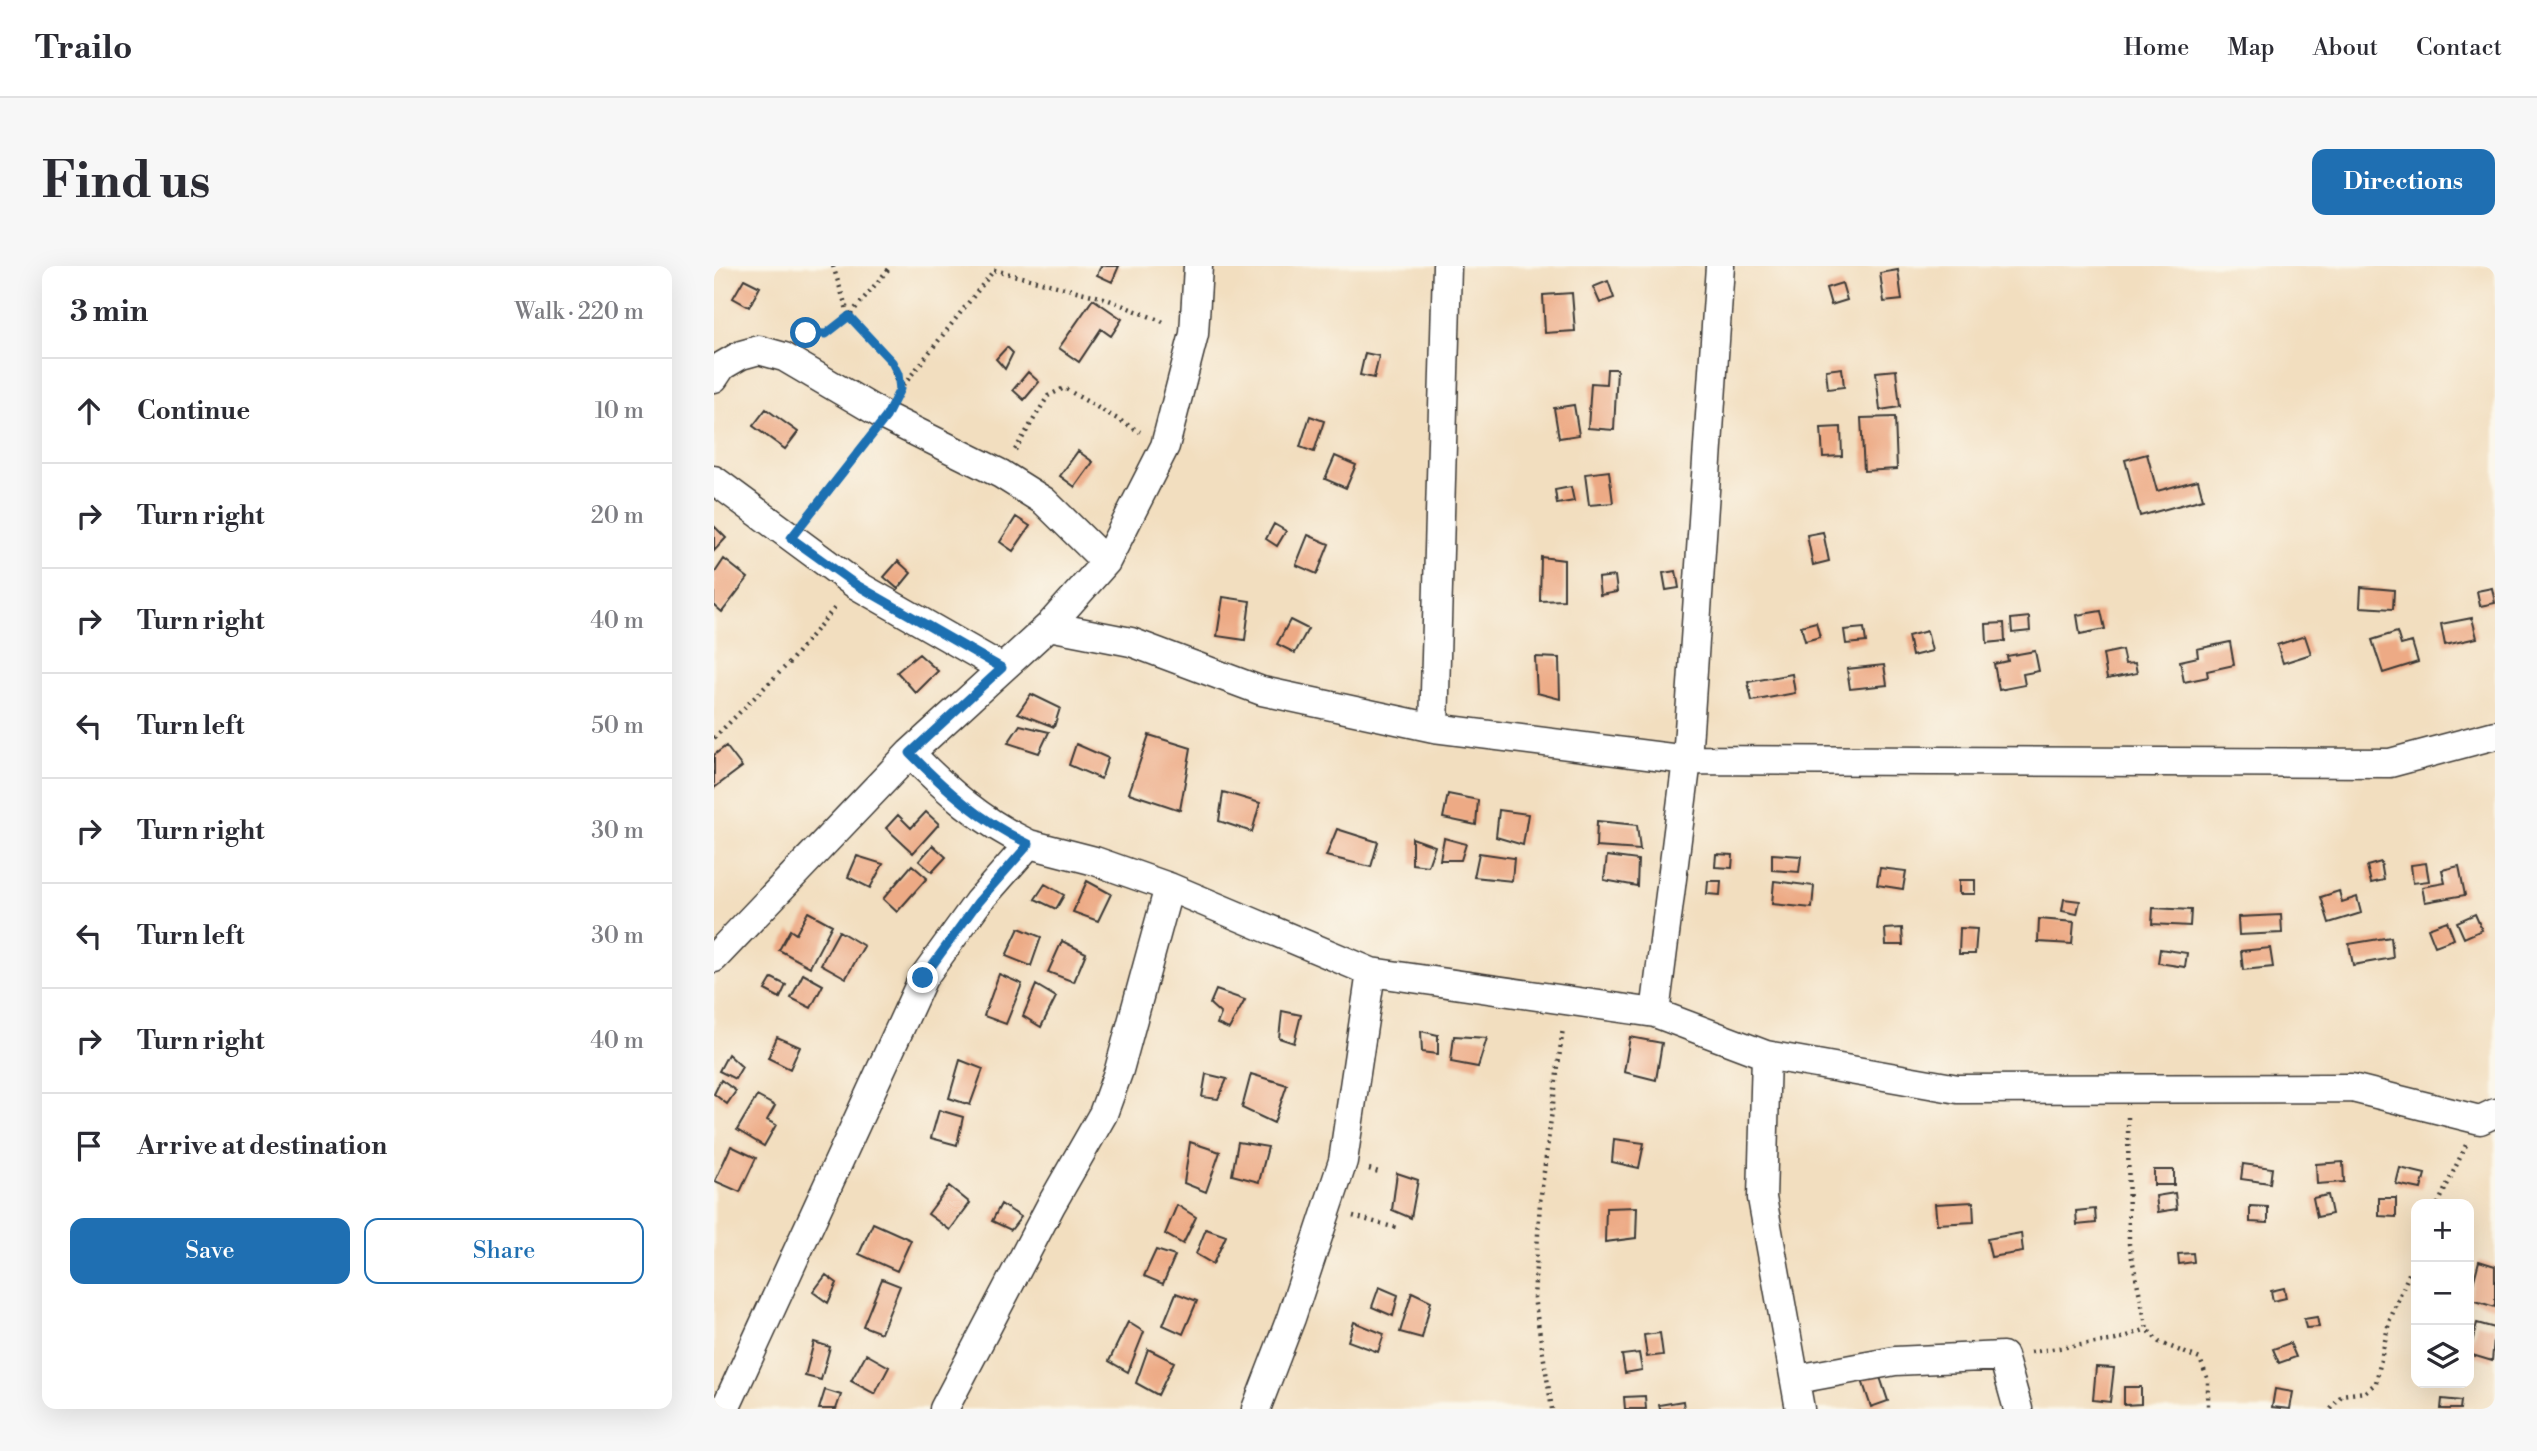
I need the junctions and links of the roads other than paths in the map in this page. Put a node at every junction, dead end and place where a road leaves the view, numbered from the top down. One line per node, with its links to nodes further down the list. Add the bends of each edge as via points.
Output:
1 (1198, 266): 6 (street, via 1194,334 1165,446)
2 (1447, 266): 9 (street)
3 (1720, 266): 12 (street)
4 (714, 378): 6 (street, via 722,366 741,355 759,350 784,357 886,417 1001,474 1061,515)
5 (714, 480): 8 (street, via 855,584)
6 (1106, 562): 7 (street)
7 (1049, 626): 8 (street); 9 (street, via 1131,642 1262,691)
8 (1002, 668): 11 (street)
9 (1434, 728): 12 (street)
10 (2495, 735): 12 (street, via 2390,763)
11 (910, 753): 13 (street, via 998,830); 15 (street)
12 (1687, 760): 17 (street)
13 (1029, 844): 14 (street); 21 (street, via 978,902 923,978)
14 (1169, 887): 16 (street); 22 (street, via 1103,1114)
15 (714, 958)
16 (1371, 972): 17 (street); 23 (street, via 1343,1161)
17 (1655, 1013): 18 (street)
18 (1766, 1055): 19 (street, via 1958,1089 2352,1088); 20 (street, via 1762,1198)
19 (2488, 1116)
20 (1797, 1379): 24 (street); 25 (street, via 1895,1362 2003,1356)
21 (725, 1409)
22 (944, 1409)
23 (1256, 1409)
24 (1800, 1409)
25 (2018, 1409)

